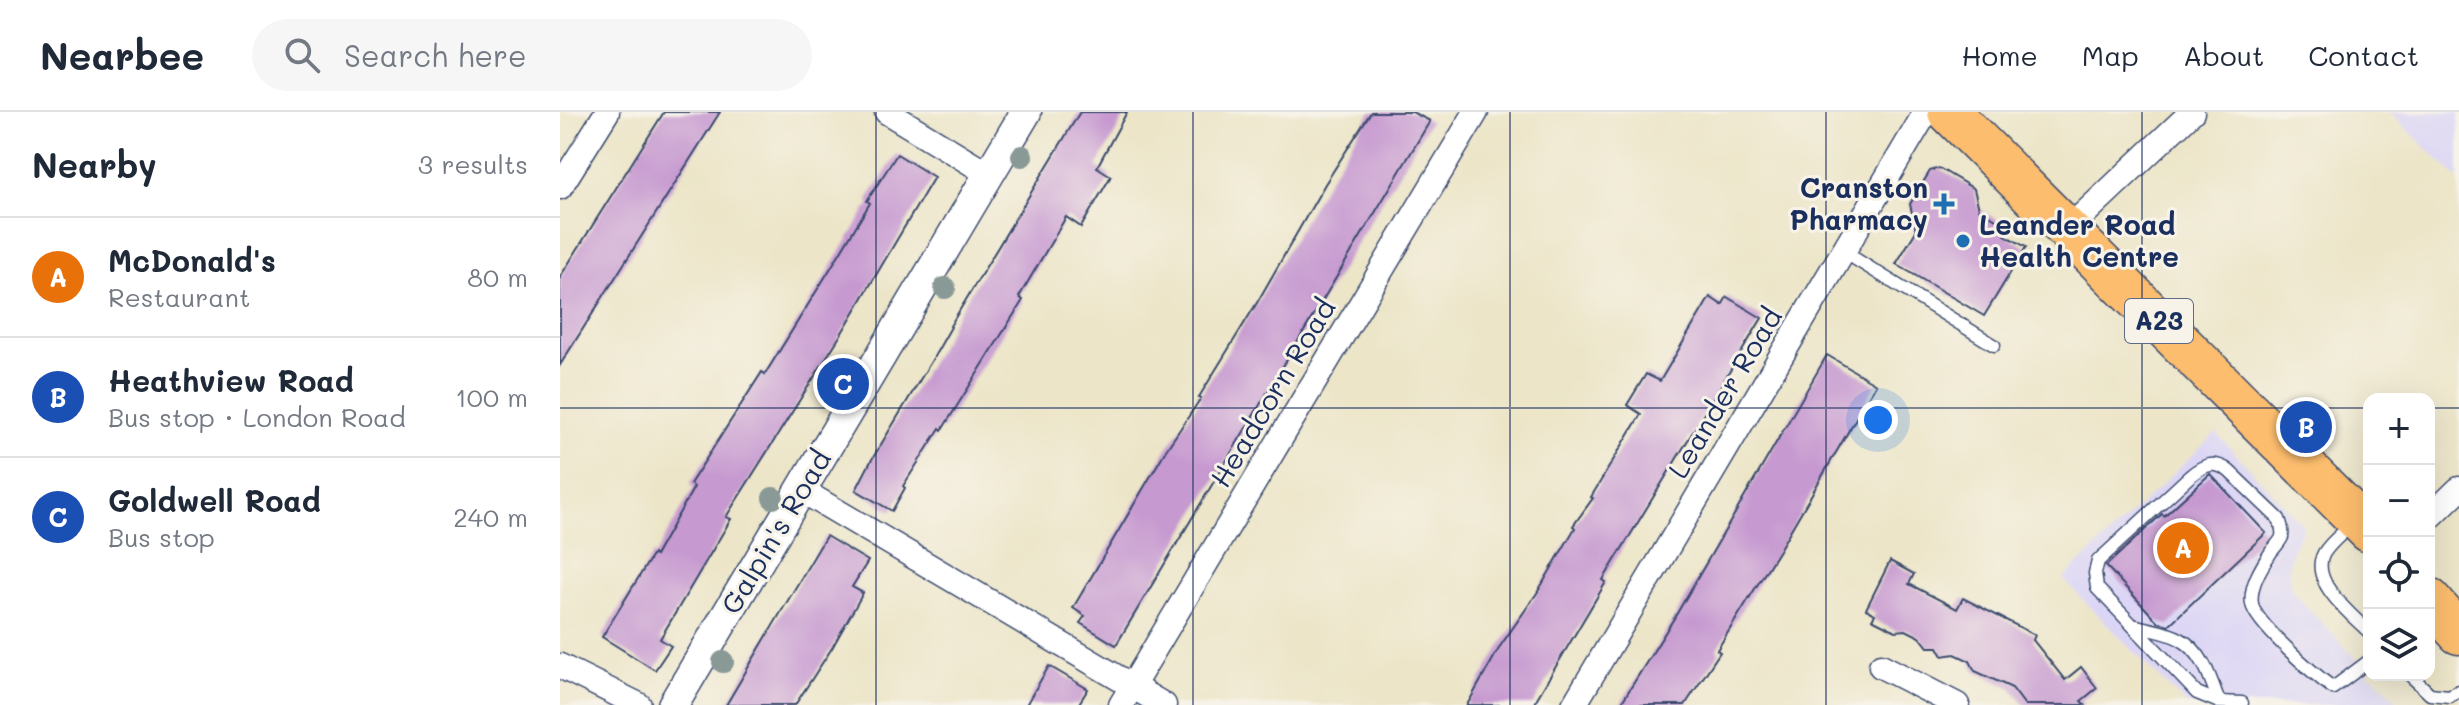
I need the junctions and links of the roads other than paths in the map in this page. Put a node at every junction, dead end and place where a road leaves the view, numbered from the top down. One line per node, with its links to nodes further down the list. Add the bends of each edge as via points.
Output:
1 (607, 112): 9 (street)
2 (887, 112): 8 (street)
3 (1026, 112): 8 (street, Galpin's Road)
4 (1476, 112): 26 (street, Headcorn Road)
5 (1926, 112): 11 (street, Leander Road)
6 (1949, 112): 10 (highway, A23)
7 (2192, 112): 10 (street)
8 (989, 174): 14 (street, Galpin's Road)
9 (560, 187)
10 (2066, 231): 16 (highway, A23)
11 (1844, 252): 12 (lane); 33 (street, Leander Road)
12 (1994, 345)
13 (2459, 489): 15 (street)
14 (801, 490): 26 (street); 31 (street, Galpin's Road)
15 (2435, 512)
16 (2363, 525): 19 (lane, via 2324,554 2321,570 2326,587)
17 (2435, 606): 20 (highway)
18 (2134, 625): 23 (lane, via 2097,588 2098,561 2199,468 2221,464 2282,527 2282,537 2254,588 2252,605 2262,621 2333,688); 28 (lane, via 2197,693); 28 (lane, via 2191,646)
19 (2363, 626)
20 (2459, 633)
21 (560, 666): 30 (street)
22 (1881, 666): 34 (street)
23 (2363, 666)
24 (2416, 681): 27 (lane)
25 (2459, 691): 27 (lane)
26 (1126, 696): 32 (street)
27 (2434, 700)
28 (2219, 702): 29 (lane)
29 (2242, 703)
30 (639, 705)
31 (673, 705)
32 (1164, 705)
33 (1574, 705)
34 (1957, 705)

